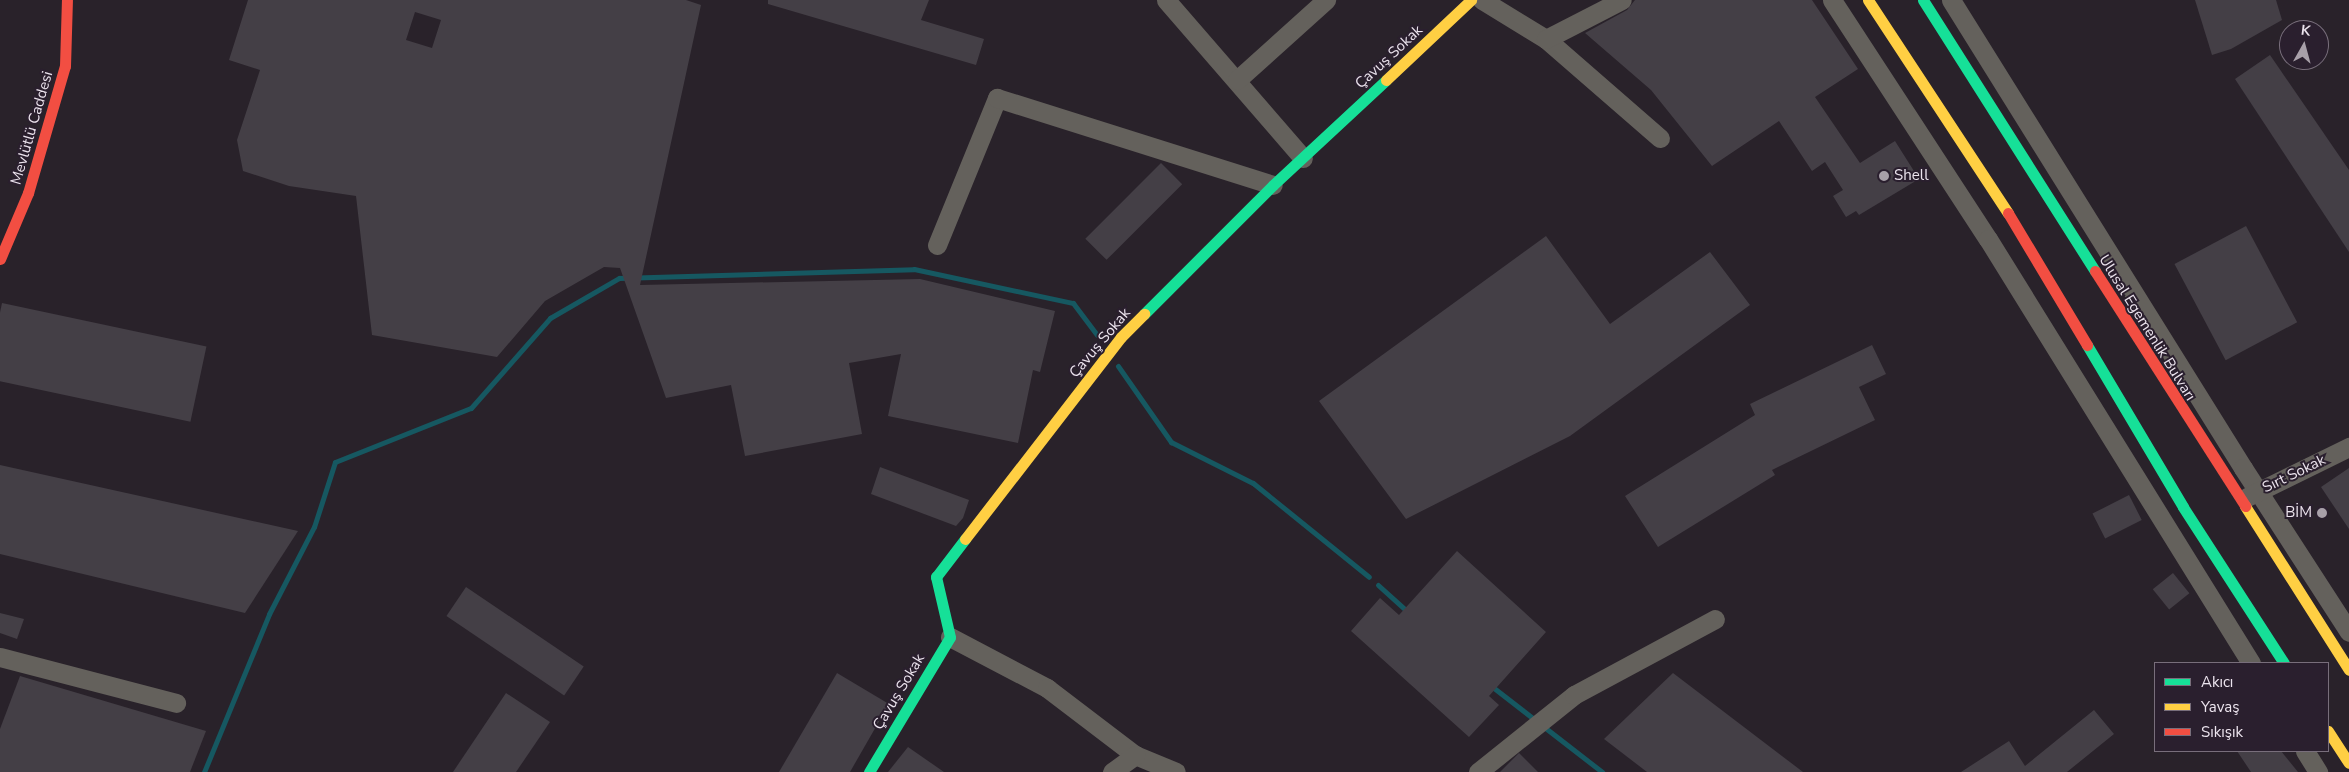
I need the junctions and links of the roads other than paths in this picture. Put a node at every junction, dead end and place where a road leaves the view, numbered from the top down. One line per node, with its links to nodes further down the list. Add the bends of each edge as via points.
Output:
1 (67, 0): 17 (main road, Mevlütlü Caddesi, via 65,66 28,194)
2 (1166, 0): 12 (street)
3 (1326, 0): 12 (street)
4 (1471, 0): 14 (main road, Çavuş Sokak)
5 (1482, 0): 11 (street)
6 (1622, 0): 11 (street)
7 (1832, 0): 25 (street, via 1988,239)
8 (1868, 0): 26 (main road, via 1996,193 2183,507)
9 (1923, 0): 20 (main road, Ulusal Egemenlik Bulvarı)
10 (1951, 0): 19 (street)
11 (1546, 39): 13 (street)
12 (1237, 80): 14 (street)
13 (1660, 138)
14 (1303, 158): 15 (main road, Çavuş Sokak)
15 (1273, 185): 16 (street, via 997,98); 23 (main road, Çavuş Sokak, via 1121,337 936,577)
16 (937, 244)
17 (0, 259)
18 (2349, 447): 19 (street, Sırt Sokak)
19 (2258, 492): 20 (street, Sırt Sokak); 22 (street)
20 (2239, 500): 27 (main road, Ulusal Egemenlik Bulvarı)
21 (1715, 619): 36 (street, via 1574,695)
22 (2349, 632)
23 (950, 637): 31 (street, via 1046,688); 33 (main road, Çavuş Sokak)
24 (0, 657): 28 (street)
25 (2250, 662)
26 (2283, 662)
27 (2349, 670)
28 (176, 703)
29 (2329, 732): 32 (main road)
30 (2306, 752): 37 (street)
31 (1135, 754): 34 (street); 35 (street)
32 (2349, 763)
33 (869, 772)
34 (1112, 772)
35 (1176, 772)
36 (1478, 772)
37 (2318, 772)

